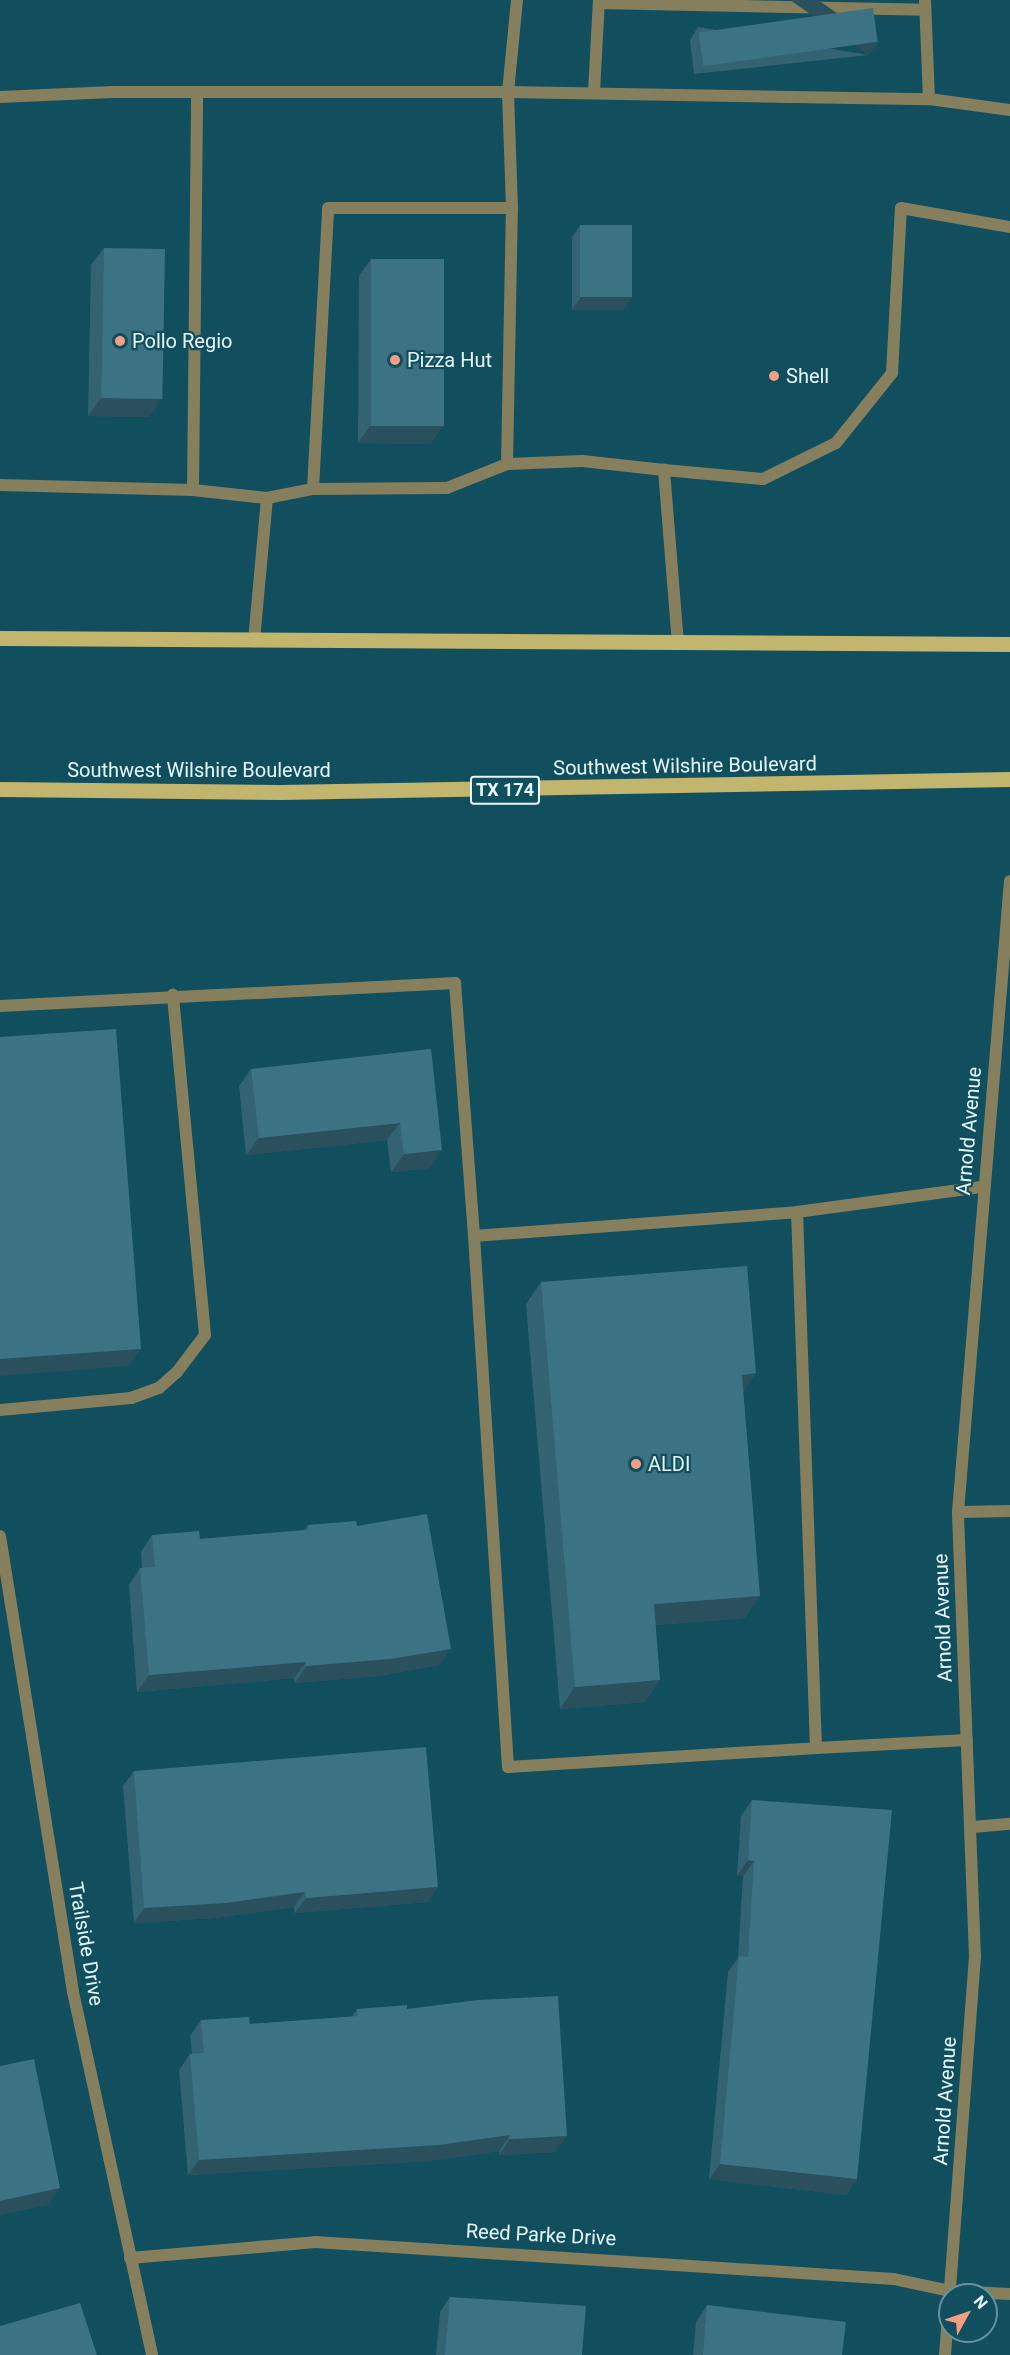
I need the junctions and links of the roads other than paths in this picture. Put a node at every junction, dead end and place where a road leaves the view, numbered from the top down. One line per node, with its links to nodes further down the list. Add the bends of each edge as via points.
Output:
1 (517, 0): 4 (street)
2 (599, 1): 3 (street); 5 (street)
3 (925, 5): 8 (street)
4 (508, 92): 5 (street); 6 (street); 10 (street)
5 (594, 92): 8 (street)
6 (197, 94): 7 (street, via 113,92); 16 (street)
7 (0, 97)
8 (929, 99): 9 (street)
9 (1010, 110)
10 (512, 208): 12 (street); 15 (street, via 328,208)
11 (1010, 227): 13 (street, via 901,208 892,373 836,443 763,479)
12 (507, 464): 13 (street, via 582,461); 15 (street, via 447,488)
13 (664, 470): 20 (street)
14 (0, 485): 16 (street)
15 (313, 489): 17 (street)
16 (193, 490): 17 (street)
17 (267, 498): 19 (street)
18 (0, 638): 19 (main road)
19 (254, 641): 20 (main road)
20 (678, 644): 21 (main road)
21 (1010, 644)
22 (1010, 778): 23 (main road, Southwest Wilshire Boulevard / TX 174, via 315,792)
23 (0, 789)
24 (1010, 881): 27 (street, Arnold Avenue)
25 (173, 995): 26 (street); 29 (street, via 455,983); 30 (street, via 205,1335 177,1372 159,1388 131,1398)
26 (0, 1006)
27 (983, 1187): 28 (street); 32 (street, Arnold Avenue)
28 (796, 1212): 29 (street); 35 (street)
29 (474, 1236): 35 (street, via 508,1767)
30 (0, 1410)
31 (1010, 1511): 32 (street)
32 (958, 1512): 34 (street, Arnold Avenue)
33 (0, 1536): 38 (street, Trailside Drive, via 73,1992)
34 (967, 1740): 35 (street); 37 (street, Arnold Avenue)
35 (816, 1748)
36 (1010, 1824): 37 (street)
37 (973, 1827): 39 (street, Arnold Avenue, via 975,1957)
38 (130, 2258): 40 (street, Reed Parke Drive, via 315,2242 894,2279); 41 (street, Trailside Drive)
39 (951, 2283)
40 (938, 2288)
41 (152, 2355)

